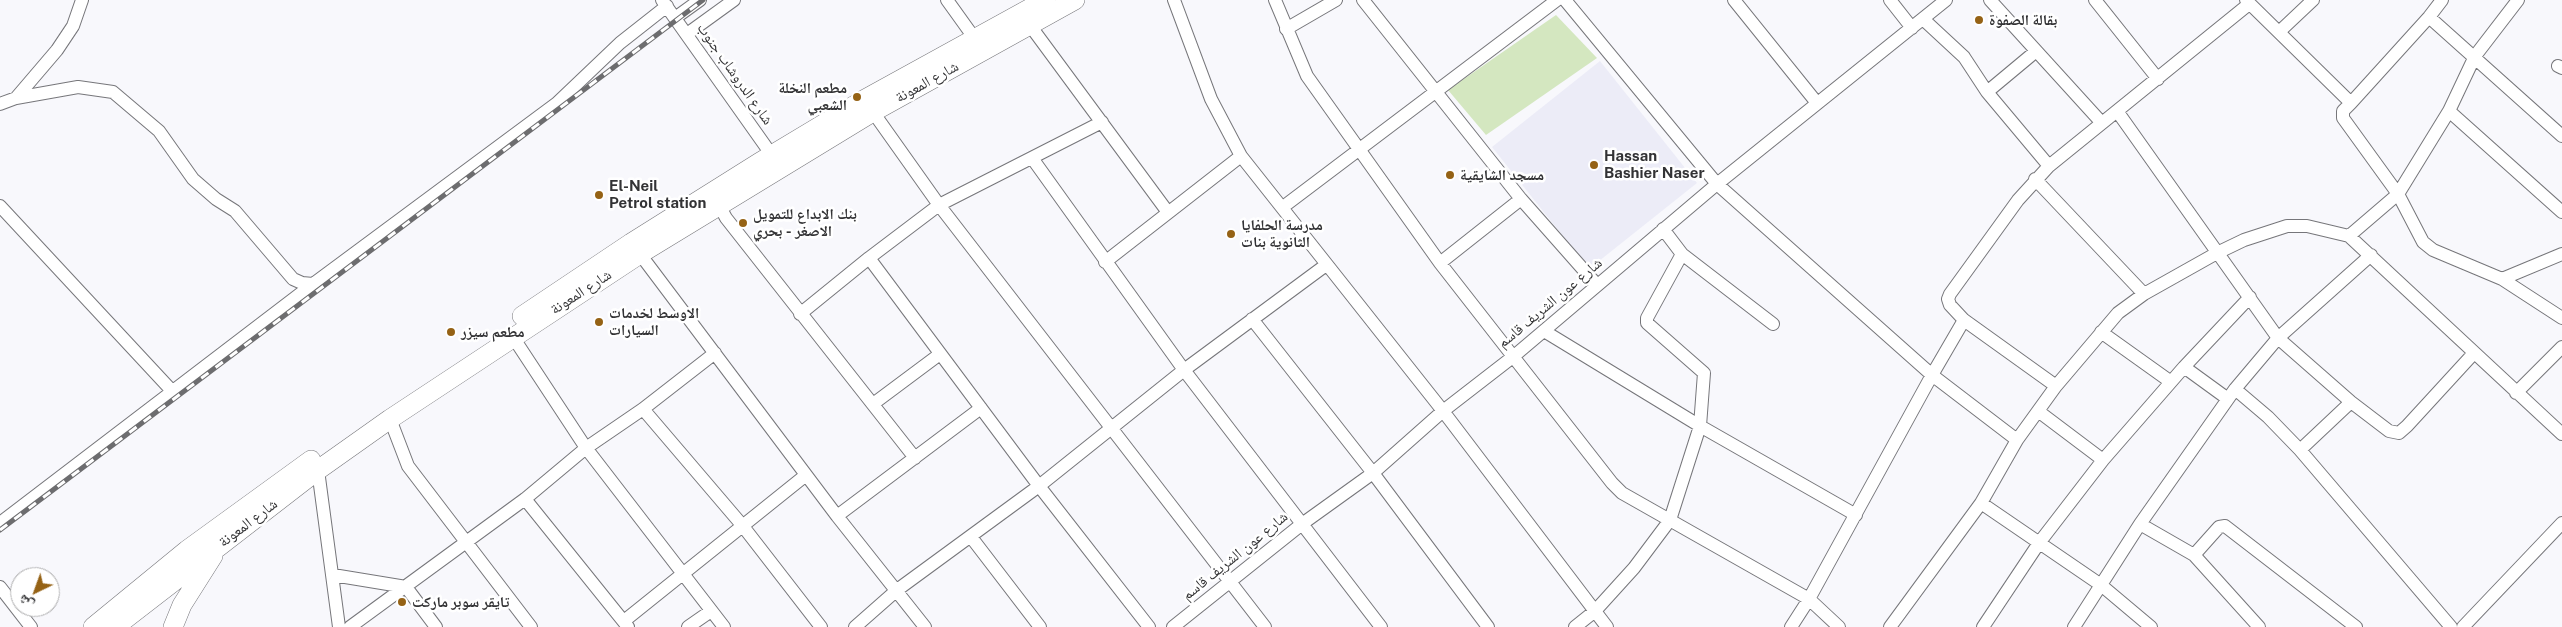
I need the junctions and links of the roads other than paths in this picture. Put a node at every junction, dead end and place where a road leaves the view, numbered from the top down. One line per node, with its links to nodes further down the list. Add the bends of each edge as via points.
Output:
1 (82, 0): 37 (street, via 73,26 57,50)
2 (700, 0): 24 (street)
3 (734, 0): 30 (street)
4 (947, 0): 31 (street)
5 (1075, 0): 26 (highway, شارع المعونة)
6 (1174, 0): 48 (street, via 1211,99)
7 (1275, 0): 28 (street)
8 (1336, 0): 28 (street)
9 (1363, 0): 35 (street)
10 (1557, 0): 35 (street)
11 (1565, 0): 53 (street)
12 (1734, 0): 38 (street)
13 (1890, 0): 27 (street)
14 (1946, 0): 25 (street, شارع عون الشريف قاسم)
15 (1990, 0): 32 (street)
16 (2095, 0): 34 (street)
17 (2313, 0): 29 (street)
18 (2442, 0): 23 (street)
19 (2518, 0): 33 (street)
20 (1040, 1): 31 (highway, شارع المعونة)
21 (2248, 2): 29 (street); 34 (street)
22 (664, 3): 24 (street, شارع الدروشاب جنوب); 74 (street, via 557,103)
23 (2430, 17): 33 (street); 39 (street)
24 (675, 18): 30 (street, شارع الدروشاب جنوب)
25 (1924, 18): 27 (street, شارع عون الشريف قاسم); 36 (street, via 1964,57)
26 (1030, 24): 42 (highway, شارع المعونة); 44 (street)
27 (1912, 28): 38 (street, شارع عون الشريف قاسم)
28 (1286, 29): 47 (street, via 1302,68)
29 (2279, 32): 39 (street)
30 (687, 34): 50 (street, شارع الدروشاب جنوب)
31 (975, 39): 50 (highway, شارع المعونة, via 865,100)
32 (2036, 52): 36 (street); 45 (street)
33 (2475, 56): 41 (street); 46 (street)
34 (2158, 79): 43 (street)
35 (1436, 92): 47 (street); 55 (street)
36 (1987, 92): 51 (street)
37 (16, 98): 40 (street); 74 (street, via 78,87 114,92 159,131 193,179 235,211 293,279)
38 (1817, 103): 53 (street, شارع عون الشريف قاسم)
39 (2351, 103): 54 (street, via 2343,111 2343,118)
40 (0, 104)
41 (2449, 111): 54 (street); 61 (street)
42 (873, 112): 50 (highway, شارع المعونة); 56 (street)
43 (2117, 112): 45 (street); 64 (street)
44 (1102, 122): 49 (street); 60 (street)
45 (2101, 122): 51 (street)
46 (2562, 136)
47 (1359, 151): 59 (street); 71 (street)
48 (1240, 156): 59 (street); 60 (street)
49 (1032, 158): 56 (street); 70 (street)
50 (776, 161): 57 (highway, شارع المعونة); 146 (highway, شارع المعونة, via 625,246 396,401 187,550)
51 (2049, 166): 52 (street)
52 (2035, 179): 76 (street); 81 (street, via 1950,294 1950,305)
53 (1717, 184): 62 (street, شارع عون الشريف قاسم); 94 (street)
54 (2398, 194): 63 (street); 73 (street, via 2422,242 2433,250)
55 (1521, 199): 71 (street); 75 (street)
56 (939, 204): 69 (street); 108 (street)
57 (719, 205): 65 (highway, شارع المعونة); 78 (street)
58 (0, 206): 97 (street)
59 (1282, 207): 72 (street)
60 (1167, 211): 70 (street)
61 (2562, 212)
62 (1663, 230): 66 (street); 75 (street, شارع عون الشريف قاسم)
63 (2349, 236): 64 (street, via 2307,226 2287,226); 68 (street)
64 (2217, 252): 76 (street); 77 (street)
65 (640, 254): 85 (highway, شارع المعونة); 88 (street)
66 (1682, 254): 82 (street); 107 (street, via 1647,318 1648,323 1704,373)
67 (2562, 254): 73 (street)
68 (2371, 255): 86 (street); 89 (street)
69 (868, 258): 78 (street); 90 (street)
70 (1105, 262): 93 (street)
71 (1440, 263): 91 (street)
72 (1326, 265): 80 (street); 104 (street)
73 (2502, 279): 79 (street)
74 (313, 284): 97 (street)
75 (1597, 285): 83 (street, شارع عون الشريف قاسم)
76 (2144, 294): 84 (street, via 2128,304)
77 (2250, 298): 86 (street); 92 (street)
78 (800, 314): 101 (street)
79 (2562, 318)
80 (1252, 319): 93 (street); 116 (street)
81 (1964, 320): 94 (street); 96 (street)
82 (1773, 324)
83 (1544, 331): 91 (street, شارع عون الشريف قاسم); 107 (street)
84 (2101, 332): 95 (street); 96 (street)
85 (513, 337): 106 (highway, شارع المعونة); 111 (street)
86 (2278, 338): 99 (street); 100 (street)
87 (2562, 348): 98 (street)
88 (715, 353): 103 (street); 117 (street)
89 (2474, 353): 98 (street); 100 (street, via 2399,432 2389,431)
90 (940, 354): 101 (street); 102 (street)
91 (1514, 356): 104 (street, شارع عون الشريف قاسم); 123 (street, via 1612,483 1622,493)
92 (2184, 368): 95 (street); 99 (street)
93 (1184, 370): 108 (street); 126 (street)
94 (1932, 375): 110 (street); 121 (street)
95 (2171, 382): 114 (street)
96 (2056, 386): 105 (street)
97 (173, 392): 124 (street)
98 (2516, 393): 109 (street)
99 (2231, 394): 112 (street, via 2268,417); 127 (street)
100 (2351, 402): 112 (street)
101 (872, 404): 113 (street)
102 (982, 408): 113 (street); 118 (street)
103 (643, 409): 111 (street); 128 (street)
104 (1443, 411): 116 (street, شارع عون الشريف قاسم); 143 (street)
105 (2038, 411): 110 (street); 114 (street)
106 (390, 419): 115 (highway, شارع المعونة); 130 (street, via 408,466)
107 (1700, 426): 121 (street); 123 (street)
108 (1112, 428): 118 (street); 136 (street)
109 (2562, 434)
110 (2017, 440): 120 (street)
111 (586, 448): 119 (street); 134 (street)
112 (2300, 450): 174 (street)
113 (914, 458): 122 (street)
114 (2103, 460): 132 (street)
115 (318, 470): 131 (highway, شارع المعونة); 135 (street)
116 (1373, 473): 126 (street, شارع عون الشريف قاسم); 163 (street)
117 (806, 474): 122 (street); 128 (street)
118 (1038, 486): 129 (street); 159 (street)
119 (525, 499): 130 (street); 144 (street)
120 (1981, 503): 132 (street); 168 (street)
121 (1856, 515): 141 (street)
122 (837, 516): 140 (street)
123 (1670, 520): 141 (street); 143 (street)
124 (0, 523)
125 (2562, 523): 175 (street)
126 (1302, 524): 136 (street, شارع عون الشريف قاسم); 162 (street)
127 (2140, 524): 133 (street); 137 (street)
128 (742, 525): 134 (street); 155 (street)
129 (971, 537): 140 (street); 158 (street)
130 (465, 541): 138 (street); 152 (street)
131 (222, 542): 147 (highway, شارع المعونة); 148 (highway, via 182,605)
132 (2039, 544): 137 (street); 169 (street)
133 (2194, 555): 172 (street); 173 (street, via 2219,527 2225,526)
134 (682, 573): 142 (street); 144 (street)
135 (332, 575): 138 (street); 149 (street)
136 (1230, 582): 160 (street, شارع عون الشريف قاسم); 161 (street)
137 (2101, 585): 170 (street); 171 (street)
138 (406, 587): 150 (street); 151 (street)
139 (0, 588): 145 (street)
140 (897, 590): 156 (street); 157 (street)
141 (1809, 599): 166 (street); 167 (street)
142 (712, 611): 153 (street); 154 (street)
143 (1596, 611): 164 (street); 165 (street)
144 (626, 624)
145 (31, 627)
146 (93, 627)
147 (115, 627)
148 (173, 627)
149 (339, 627)
150 (350, 627)
151 (436, 627)
152 (531, 627)
153 (688, 627)
154 (724, 627)
155 (821, 627)
156 (855, 627)
157 (925, 627)
158 (1040, 627)
159 (1148, 627)
160 (1172, 627)
161 (1265, 627)
162 (1381, 627)
163 (1488, 627)
164 (1575, 627)
165 (1607, 627)
166 (1791, 627)
167 (1839, 627)
168 (1890, 627)
169 (1982, 627)
170 (2074, 627)
171 (2151, 627)
172 (2259, 627)
173 (2356, 627)
174 (2451, 627)
175 (2463, 627)

